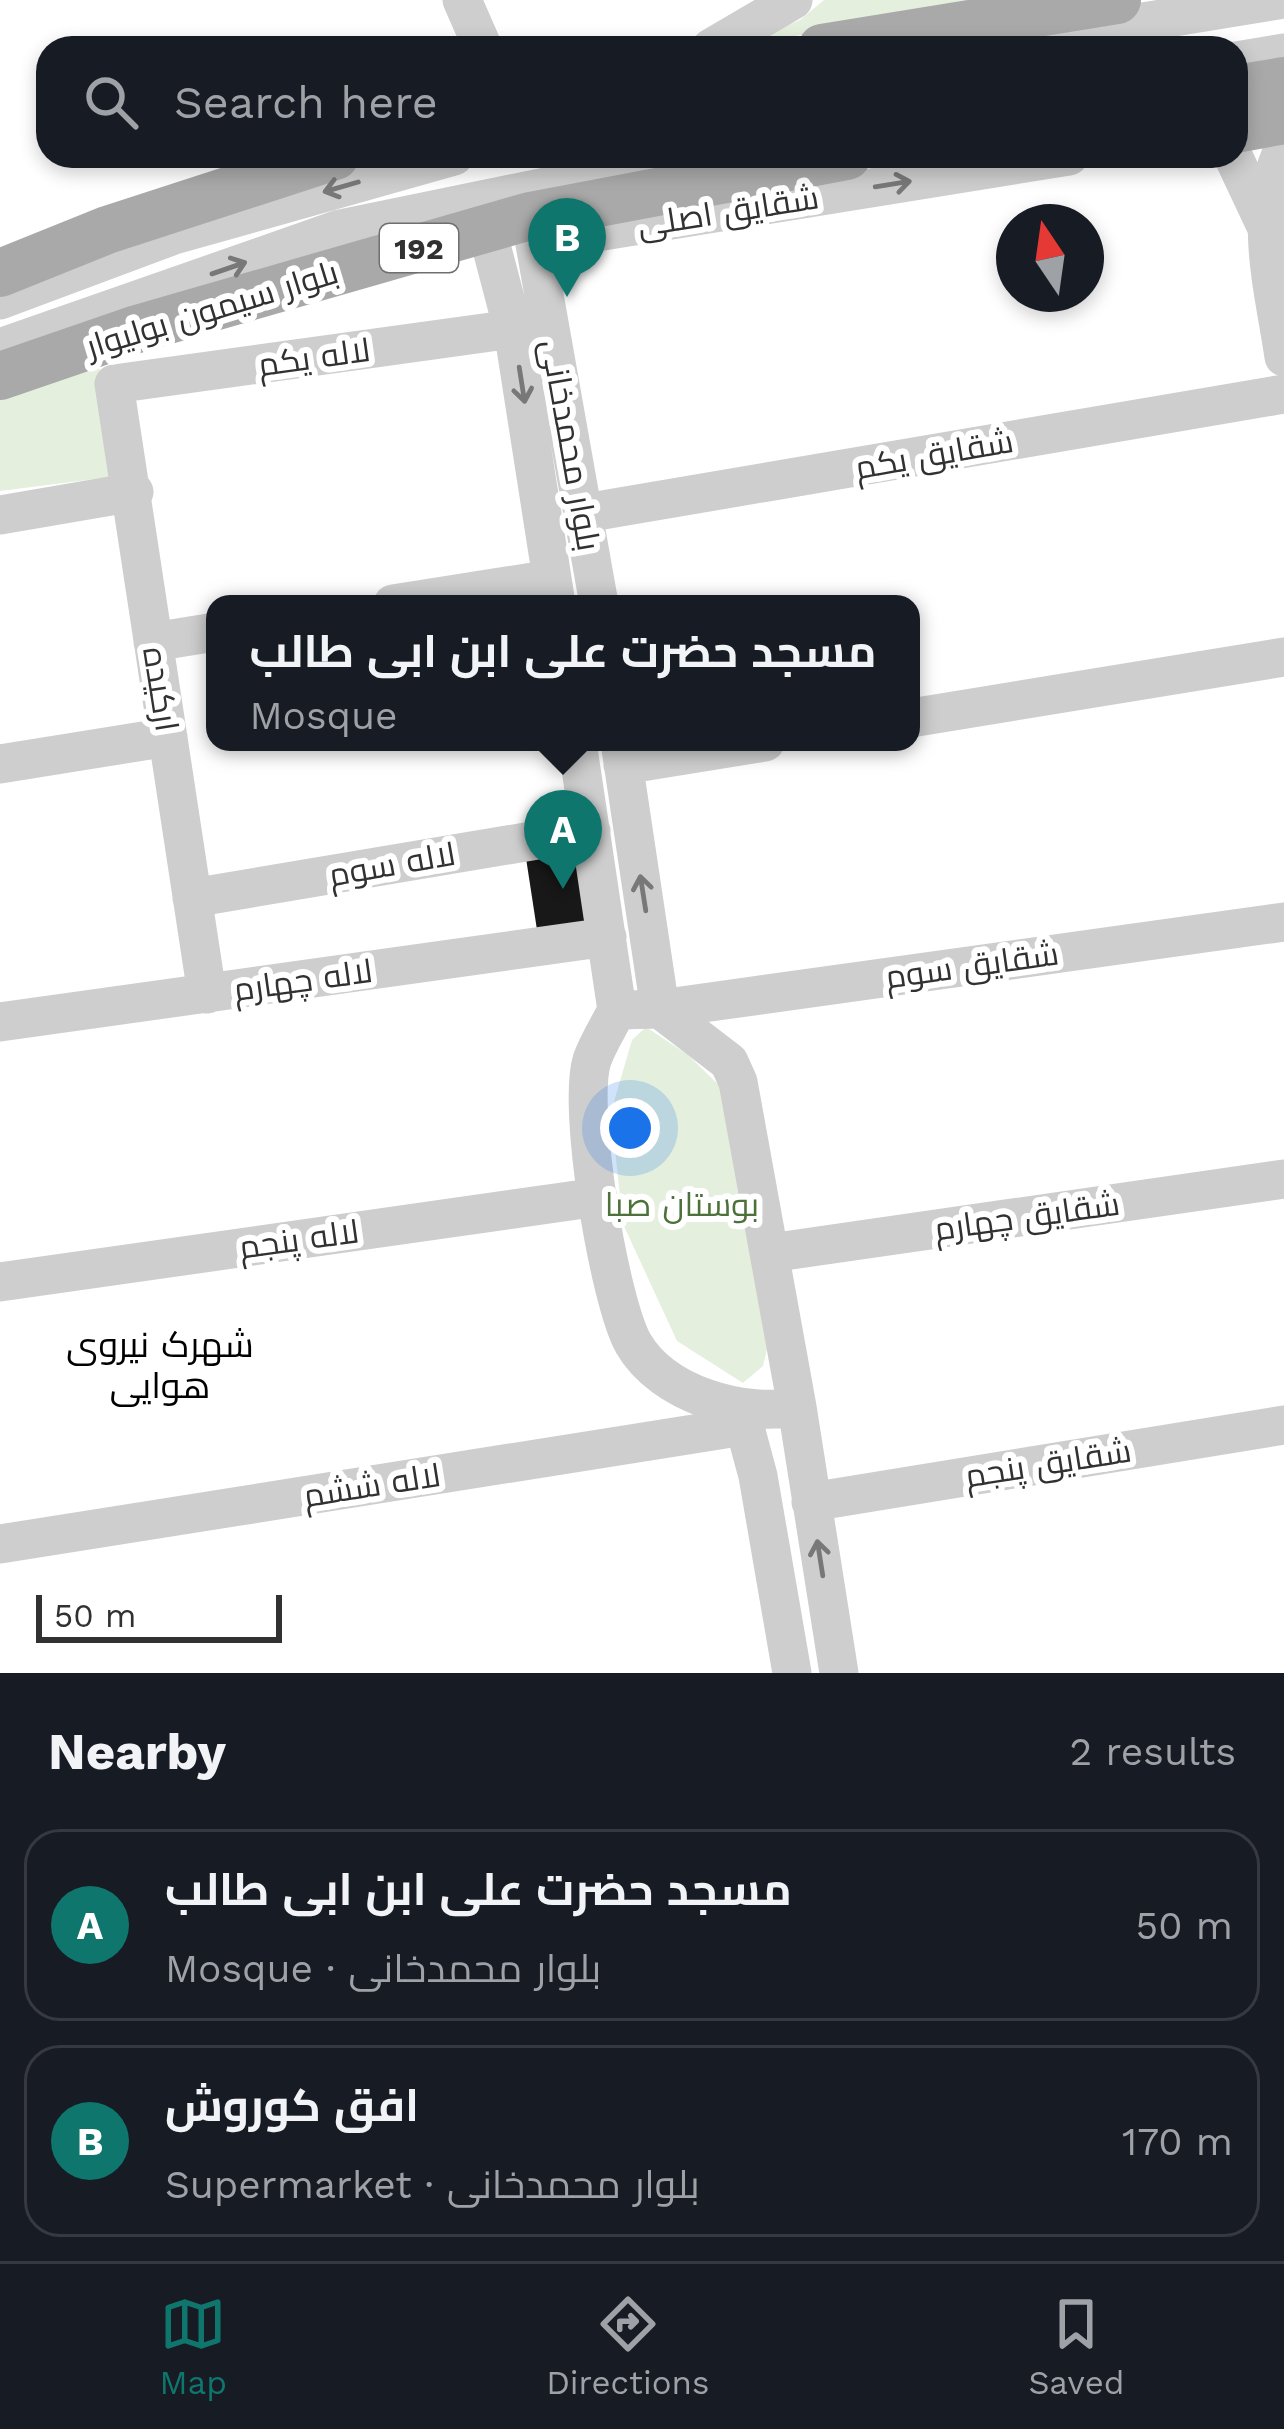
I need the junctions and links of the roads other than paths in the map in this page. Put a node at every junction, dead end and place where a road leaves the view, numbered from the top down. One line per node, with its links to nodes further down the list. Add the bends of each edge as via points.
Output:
1 (461, 0): 5 (street)
2 (793, 0): 6 (street)
3 (1117, 0): 7 (main road)
4 (1278, 0): 8 (street)
5 (478, 36)
6 (732, 36)
7 (896, 36)
8 (1057, 36)
9 (1284, 53): 10 (street)
10 (1248, 59)
11 (1284, 81): 12 (main road)
12 (1248, 87)
13 (1284, 120): 14 (main road)
14 (1248, 127)
15 (1284, 148): 23 (street)
16 (297, 168): 24 (main road)
17 (411, 168): 25 (street, one-way to 25, via 174,235)
18 (638, 168): 27 (street, one-way to 18, via 340,229)
19 (786, 168): 22 (main road, بلوار سیمون بولیوار / 192)
20 (994, 168): 22 (street, شقایق اصلی, one-way to 20, via 597,232)
21 (1239, 168): 23 (street)
22 (509, 223): 26 (street, بلوار محمدخانی); 29 (main road, بلوار سیمون بولیوار / 192); 33 (street, بلوار محمدخانی)
23 (1265, 224): 28 (street)
24 (0, 273)
25 (0, 300)
26 (513, 329): 30 (street, لاله یکم); 35 (street, بلوار محمدخانی, one-way to 35)
27 (0, 348)
28 (1284, 357)
29 (0, 376)
30 (114, 384): 32 (street, ارکیده)
31 (1284, 394): 33 (street, شقایق یکم)
32 (134, 492): 34 (street); 39 (street, ارکیده)
33 (585, 514): 37 (street, بلوار محمدخانی)
34 (0, 515)
35 (554, 591): 36 (street)
36 (504, 595)
37 (597, 595)
38 (206, 633): 39 (street)
39 (153, 641): 42 (street, ارکیده)
40 (1284, 658): 41 (street)
41 (920, 717)
42 (168, 737): 45 (street); 47 (street, ارکیده)
43 (578, 751): 46 (street)
44 (622, 753): 51 (street, one-way to 44)
45 (0, 764)
46 (591, 831): 47 (street, لاله سوم); 49 (street)
47 (193, 898): 50 (street, ارکیده)
48 (1284, 922): 51 (street, شقایق سوم)
49 (607, 938): 50 (street, لاله چهارم); 52 (street)
50 (207, 994): 53 (street, لاله چهارم)
51 (661, 1009): 52 (street, شقایق سوم); 56 (street, via 729,1062 738,1082)
52 (616, 1010): 55 (street, via 592,1061 588,1101)
53 (0, 1022)
54 (1284, 1179): 56 (street, شقایق چهارم)
55 (598, 1197): 57 (street, لاله پنجم); 59 (street, via 621,1316 635,1347 656,1369)
56 (770, 1253): 58 (street)
57 (0, 1282)
58 (797, 1407): 59 (street, لاله ششم); 61 (street)
59 (742, 1418): 62 (street, لاله ششم); 63 (street)
60 (1284, 1424): 61 (street, شقایق پنجم)
61 (811, 1502): 64 (street, one-way to 61)
62 (0, 1544)
63 (792, 1673)
64 (839, 1673)

